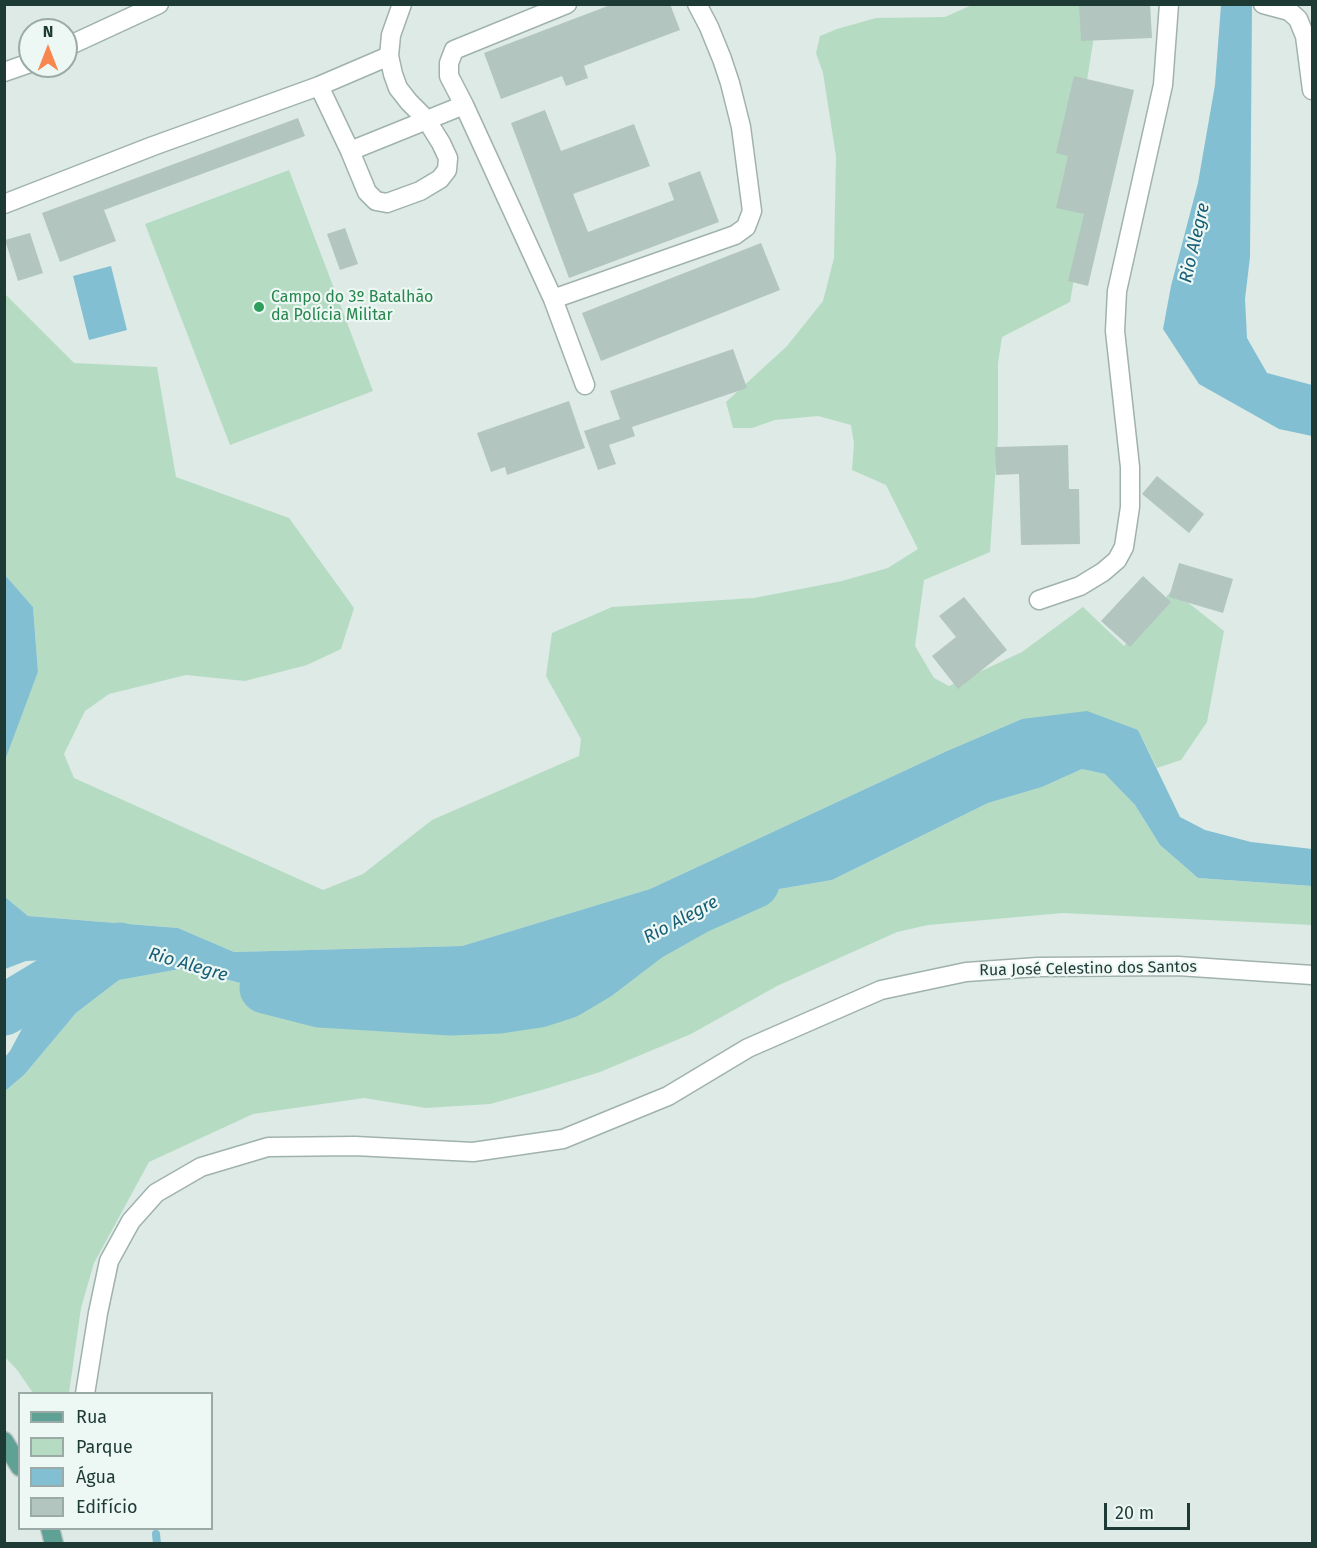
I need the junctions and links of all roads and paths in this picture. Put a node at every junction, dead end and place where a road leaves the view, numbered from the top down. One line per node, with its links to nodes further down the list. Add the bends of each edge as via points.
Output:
1 (159, 4): 7 (street)
2 (402, 4): 8 (street, via 391,35)
3 (567, 4): 11 (street, via 454,50 449,76)
4 (697, 4): 15 (street, via 728,75 741,128 752,211 746,227 735,235)
5 (1169, 4): 17 (street, via 1164,85 1117,291 1115,331 1130,467 1124,547 1117,560 1103,572 1080,586)
6 (1264, 5): 10 (street, via 1289,11 1298,19 1305,36)
7 (78, 41)
8 (390, 56): 9 (street); 12 (street, via 398,88)
9 (319, 86): 13 (street); 14 (street)
10 (1312, 90)
11 (464, 105): 12 (street); 15 (street)
12 (426, 119): 13 (street); 13 (street, via 448,158 447,170 420,191 387,203 376,201 367,192)
13 (350, 151)
14 (4, 204)
15 (554, 298): 16 (street)
16 (585, 385)
17 (1039, 600)
18 (1312, 975): 19 (street, Rua José Celestino dos Santos, via 1178,966 966,972 881,990 748,1048 668,1096 563,1138 473,1152 355,1146 268,1148 201,1167 156,1193 131,1221 109,1261)
19 (85, 1392)
20 (4, 1441): 21 (main road)
21 (18, 1464)

